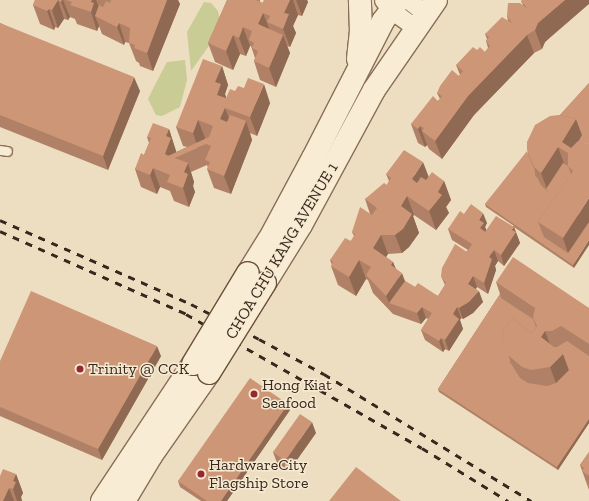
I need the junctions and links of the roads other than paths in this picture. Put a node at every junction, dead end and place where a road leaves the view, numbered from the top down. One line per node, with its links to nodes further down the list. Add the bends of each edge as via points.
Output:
1 (360, 0): 4 (street, via 361,32)
2 (395, 3): 3 (street); 4 (street, CHOA CHU KANG AVENUE 1)
3 (426, 14): 5 (street, CHOA CHU KANG AVENUE 1)
4 (357, 74): 6 (street, CHOA CHU KANG AVENUE 1)
5 (358, 118): 6 (street, via 342,114); 7 (street, CHOA CHU KANG AVENUE 1, via 301,225)
6 (331, 124): 7 (street, CHOA CHU KANG AVENUE 1, via 269,240)
7 (257, 278): 8 (street, CHOA CHU KANG AVENUE 1, bridge)
8 (201, 369): 9 (street, CHOA CHU KANG AVENUE 1); 10 (street, CHOA CHU KANG AVENUE 1)
9 (102, 501)
10 (124, 501)

